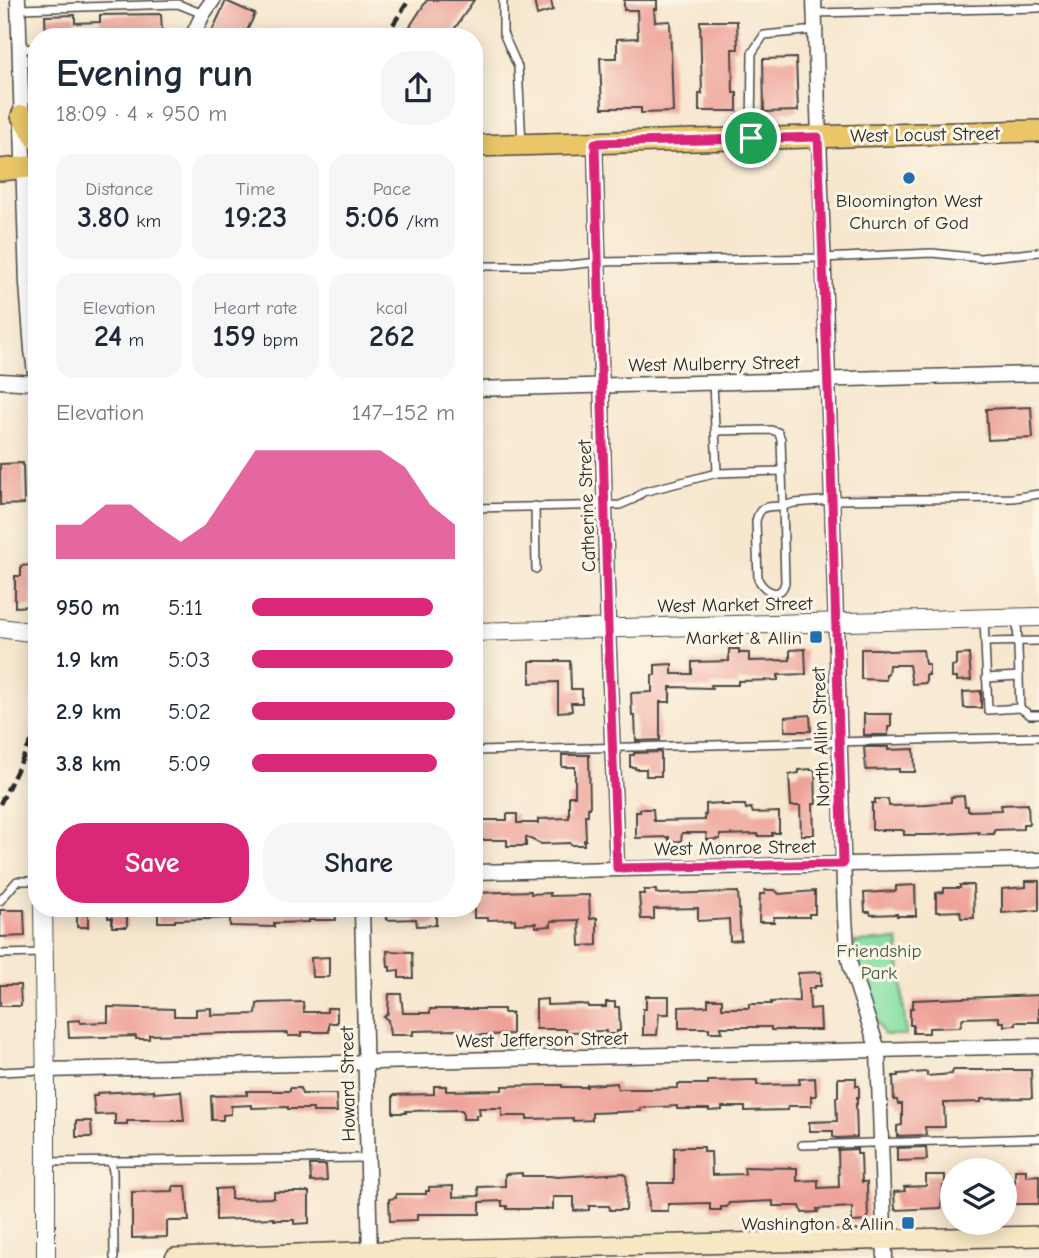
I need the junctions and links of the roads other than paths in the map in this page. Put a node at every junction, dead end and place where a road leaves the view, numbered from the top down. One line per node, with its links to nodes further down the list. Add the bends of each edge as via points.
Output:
1 (213, 0): 9 (street)
2 (503, 0): 21 (lane, via 503,33 518,67)
3 (934, 0): 8 (lane)
4 (113, 3): 5 (lane); 9 (lane, via 178,4)
5 (19, 4): 12 (street)
6 (814, 6): 8 (lane); 11 (street, North Allin Street)
7 (1039, 8): 8 (lane)
8 (934, 9)
9 (203, 14): 10 (street)
10 (196, 28)
11 (815, 30): 17 (street, North Allin Street); 18 (lane, via 764,34 752,53)
12 (20, 49): 13 (lane); 14 (street)
13 (28, 49)
14 (26, 116): 15 (main road); 19 (street)
15 (28, 120)
16 (1039, 131): 17 (main road, West Locust Street)
17 (818, 137): 18 (main road, West Locust Street); 26 (street, North Allin Street)
18 (751, 138): 20 (main road, West Locust Street)
19 (28, 142)
20 (595, 143): 21 (main road, West Locust Street); 27 (street, Catherine Street)
21 (522, 144): 22 (main road, West Locust Street)
22 (483, 146)
23 (28, 167): 24 (main road)
24 (0, 170)
25 (1039, 252): 26 (lane, via 980,258 932,253)
26 (822, 258): 27 (lane); 32 (street, North Allin Street)
27 (599, 262): 29 (lane); 36 (street, Catherine Street)
28 (28, 266): 30 (street)
29 (483, 266)
30 (28, 297)
31 (1039, 374): 32 (street, West Mulberry Street)
32 (827, 380): 34 (street, West Mulberry Street); 42 (street, North Allin Street)
33 (0, 381): 35 (street)
34 (713, 382): 36 (street, West Mulberry Street); 38 (lane)
35 (28, 385)
36 (602, 385): 37 (street, West Mulberry Street); 43 (street, Catherine Street)
37 (483, 389)
38 (716, 431): 39 (lane, via 778,432); 40 (lane)
39 (782, 471): 40 (lane); 45 (lane)
40 (717, 473): 43 (lane, via 643,492 620,505)
41 (1039, 494): 42 (lane)
42 (832, 500): 45 (lane); 51 (street, North Allin Street)
43 (605, 505): 44 (lane); 53 (street, Catherine Street)
44 (534, 506): 46 (lane); 47 (lane)
45 (783, 506): 45 (lane, via 785,582 779,592 768,592 758,579 756,521 765,507)
46 (483, 508)
47 (536, 569)
48 (1039, 617): 50 (street, West Market Street)
49 (984, 618): 50 (street, West Market Street); 51 (street, West Market Street); 57 (lane)
50 (1017, 618): 58 (lane)
51 (835, 622): 53 (street, West Market Street); 64 (street, North Allin Street)
52 (0, 628): 54 (street)
53 (608, 628): 55 (street, West Market Street); 65 (street, Catherine Street)
54 (28, 632)
55 (483, 632)
56 (1039, 641): 58 (lane)
57 (985, 642): 58 (lane); 60 (lane)
58 (1018, 642): 59 (lane)
59 (1019, 676): 60 (lane); 61 (lane)
60 (986, 677): 61 (lane, via 988,710)
61 (1020, 708): 62 (lane)
62 (1039, 715)
63 (1039, 737): 64 (lane)
64 (840, 741): 65 (lane); 68 (street, North Allin Street)
65 (613, 747): 66 (lane); 69 (street, Catherine Street)
66 (483, 751)
67 (1039, 859): 68 (street, West Monroe Street)
68 (843, 864): 69 (street, West Monroe Street); 78 (street, North Allin Street, via 851,968)
69 (617, 868): 70 (street, West Monroe Street)
70 (483, 872)
71 (28, 881): 72 (lane, via 17,881)
72 (0, 901)
73 (43, 917): 75 (street)
74 (362, 917): 79 (street, Howard Street)
75 (44, 953): 76 (lane); 80 (street)
76 (0, 954)
77 (1039, 1046): 78 (street, West Jefferson Street)
78 (878, 1050): 79 (street, West Jefferson Street); 83 (street, North Allin Street)
79 (365, 1063): 80 (street, West Jefferson Street); 85 (street, Howard Street)
80 (46, 1070): 81 (lane); 86 (street)
81 (0, 1072)
82 (1039, 1138): 83 (lane)
83 (882, 1142): 84 (lane); 89 (street, North Allin Street)
84 (802, 1145)
85 (368, 1158): 87 (lane); 92 (street, Howard Street)
86 (47, 1162): 87 (lane); 93 (street)
87 (111, 1162): 94 (lane)
88 (1039, 1236): 89 (main road)
89 (885, 1249): 91 (main road)
90 (579, 1252): 91 (main road); 92 (main road)
91 (623, 1252)
92 (370, 1255): 95 (main road)
93 (46, 1258)
94 (114, 1258)
95 (176, 1258)

